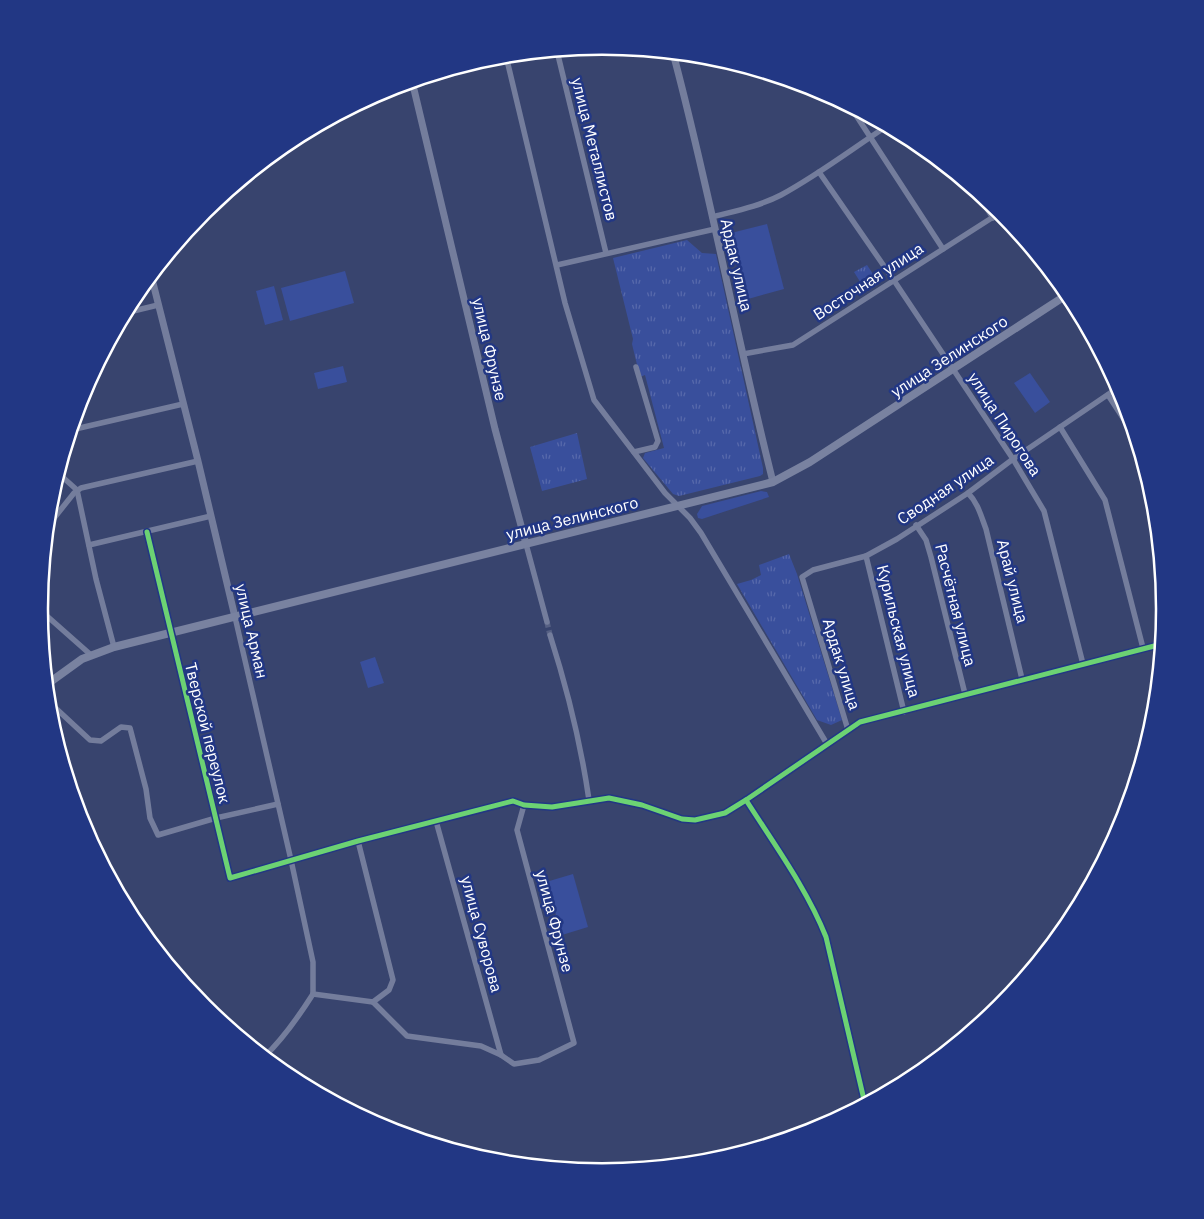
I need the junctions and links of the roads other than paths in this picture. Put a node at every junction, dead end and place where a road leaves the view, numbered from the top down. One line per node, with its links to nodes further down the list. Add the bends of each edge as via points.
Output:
1 (558, 57): 14 (street, улица Металлистов)
2 (675, 60): 10 (street, Ардак улица)
3 (508, 64): 15 (street)
4 (414, 88): 42 (street, улица Фрунзе, via 495,429)
5 (857, 118): 7 (street)
6 (881, 130): 7 (street)
7 (870, 137): 8 (street); 13 (street)
8 (820, 172): 10 (street, via 780,196); 16 (street, улица Пирогова)
9 (988, 211): 11 (street)
10 (712, 217): 12 (street, Ардак улица)
11 (992, 218): 13 (street, Восточная улица)
12 (715, 229): 14 (street); 21 (street, Ардак улица)
13 (943, 250): 16 (street, Восточная улица)
14 (606, 253): 15 (street)
15 (556, 265): 30 (street, via 594,400)
16 (895, 282): 21 (street, Восточная улица, via 793,345); 23 (street, улица Пирогова)
17 (153, 284): 19 (street, улица Арман)
18 (1061, 299): 23 (main road, улица Зелинского)
19 (158, 305): 20 (street); 26 (street, улица Арман)
20 (135, 311)
21 (743, 354): 34 (street, Ардак улица)
22 (636, 368): 30 (street, via 658,441 655,447)
23 (953, 370): 31 (street, улица Пирогова); 34 (main road, улица Зелинского, via 810,462)
24 (1112, 392): 25 (street, Сводная улица)
25 (1108, 395): 27 (street); 28 (street, Сводная улица)
26 (183, 404): 29 (street); 32 (street, улица Арман)
27 (1121, 414)
28 (1060, 427): 31 (street, Сводная улица); 53 (street, via 1105,500)
29 (78, 428)
30 (634, 452): 37 (street)
31 (1013, 458): 36 (street, Сводная улица); 55 (street, улица Пирогова, via 1044,511)
32 (198, 461): 35 (street); 38 (street, улица Арман)
33 (63, 478): 35 (street)
34 (773, 482): 37 (main road, улица Зелинского)
35 (77, 490): 39 (street); 43 (street)
36 (968, 493): 40 (street, Сводная улица); 56 (street, Арай улица, via 979,509 986,529)
37 (676, 505): 42 (main road, улица Зелинского); 62 (street, via 701,533)
38 (211, 516): 41 (street); 47 (street, улица Арман)
39 (55, 517)
40 (916, 525): 44 (street, Сводная улица); 58 (street, Расчётная улица, via 926,540)
41 (147, 532): 43 (street); 49 (street, Тверской переулок)
42 (526, 544): 47 (main road, улица Зелинского); 48 (street, улица Фрунзе)
43 (89, 546): 51 (street)
44 (866, 556): 45 (street, Сводная улица, via 813,570); 60 (street, Курильская улица)
45 (802, 577): 61 (street, Ардак улица)
46 (48, 617): 54 (street)
47 (235, 617): 49 (main road, улица Зелинского); 65 (street, улица Арман)
48 (547, 622)
49 (170, 632): 51 (main road, улица Зелинского); 67 (street, Тверской переулок)
50 (550, 635): 63 (street, via 585,770)
51 (114, 646): 54 (main road, улица Зелинского)
52 (1155, 646): 53 (street)
53 (1144, 648): 55 (street)
54 (91, 655): 57 (main road, улица Зелинского)
55 (1083, 664): 56 (street)
56 (1022, 679): 58 (street)
57 (52, 681)
58 (965, 694): 60 (street)
59 (56, 709): 67 (street, Тверской переулок, via 90,740 101,741 121,727 130,728 150,818 158,835)
60 (904, 712): 61 (street, via 860,722)
61 (848, 730): 62 (street)
62 (827, 744): 64 (street)
63 (589, 800): 64 (street, via 608,798 696,820 725,813); 66 (street, via 552,807)
64 (746, 800): 75 (street, via 804,891 826,937)
65 (278, 804): 67 (street, Тверской переулок); 70 (street, улица Арман)
66 (524, 804): 68 (street, via 513,801); 74 (street, улица Фрунзе, via 517,830 574,1043 539,1060 514,1064)
67 (216, 818): 70 (street, Тверской переулок, via 230,878)
68 (436, 821): 69 (street); 74 (street, улица Суворова)
69 (358, 841): 70 (street); 72 (street, via 393,980 389,990)
70 (291, 860): 71 (street, улица Арман, via 313,962)
71 (313, 994): 72 (street); 73 (street)
72 (373, 1002): 74 (street, via 407,1036 481,1046)
73 (269, 1053)
74 (501, 1055)
75 (864, 1098)

